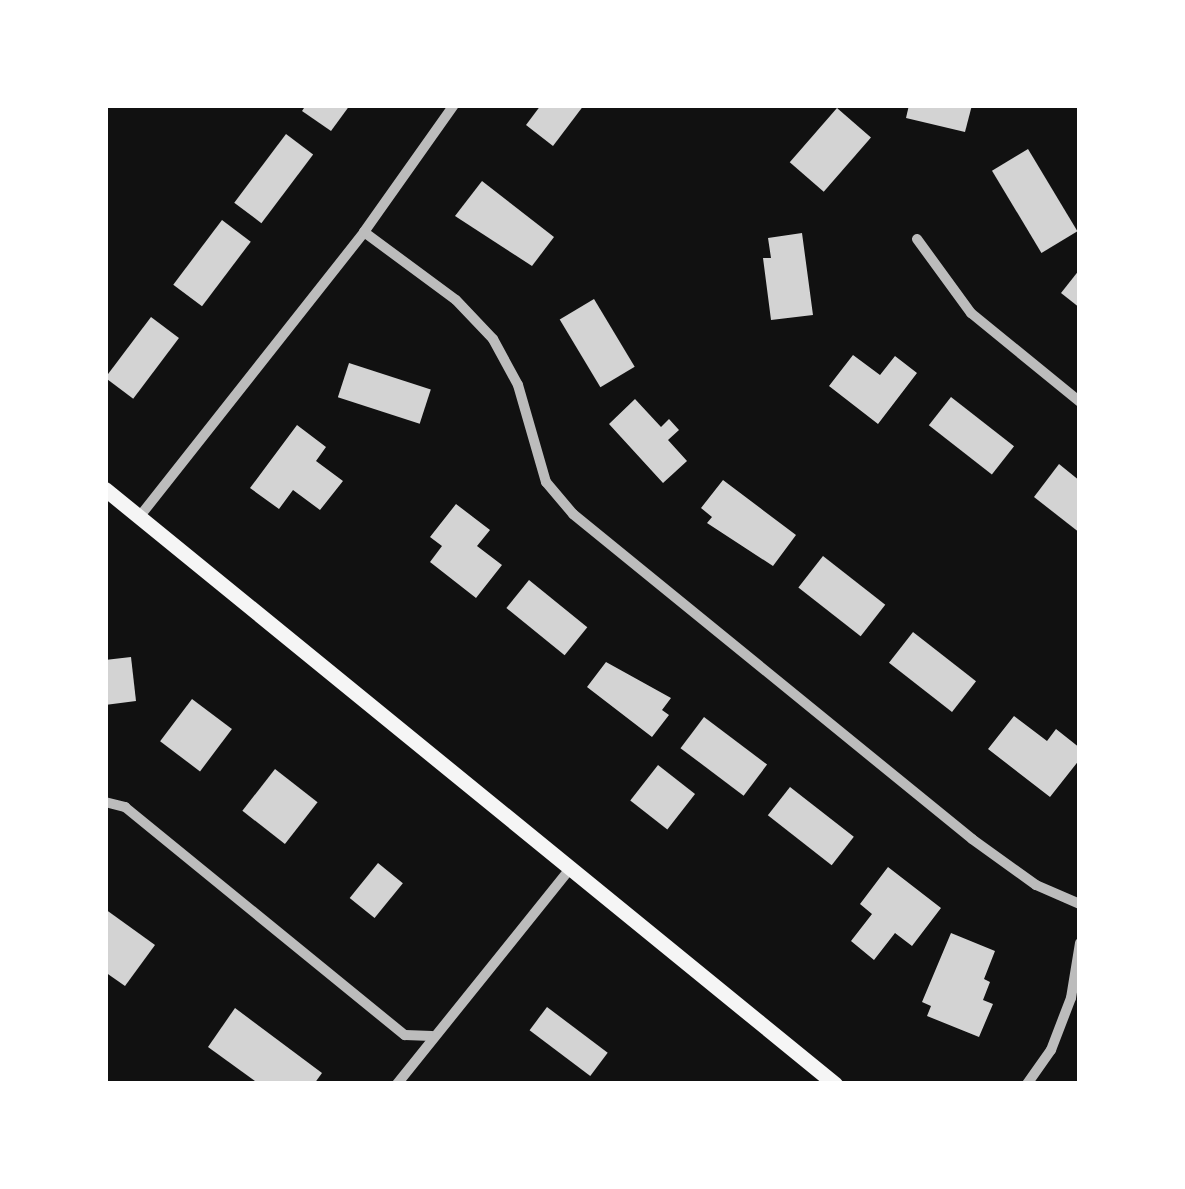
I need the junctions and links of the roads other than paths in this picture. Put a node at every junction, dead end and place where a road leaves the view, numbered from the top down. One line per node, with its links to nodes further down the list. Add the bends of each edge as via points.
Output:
1 (454, 105): 2 (street)
2 (364, 232): 6 (street); 9 (street, via 456,300 493,339 518,384 546,482 573,514 972,839 1036,885)
3 (917, 239): 4 (street, via 971,314)
4 (1080, 402)
5 (105, 489): 6 (main road)
6 (140, 516): 8 (main road)
7 (105, 802): 11 (street, via 125,807 404,1035)
8 (569, 870): 11 (street); 13 (main road)
9 (1080, 904)
10 (1080, 943): 14 (street, via 1065,1016)
11 (432, 1036): 12 (street)
12 (397, 1084)
13 (836, 1084)
14 (1026, 1084)

